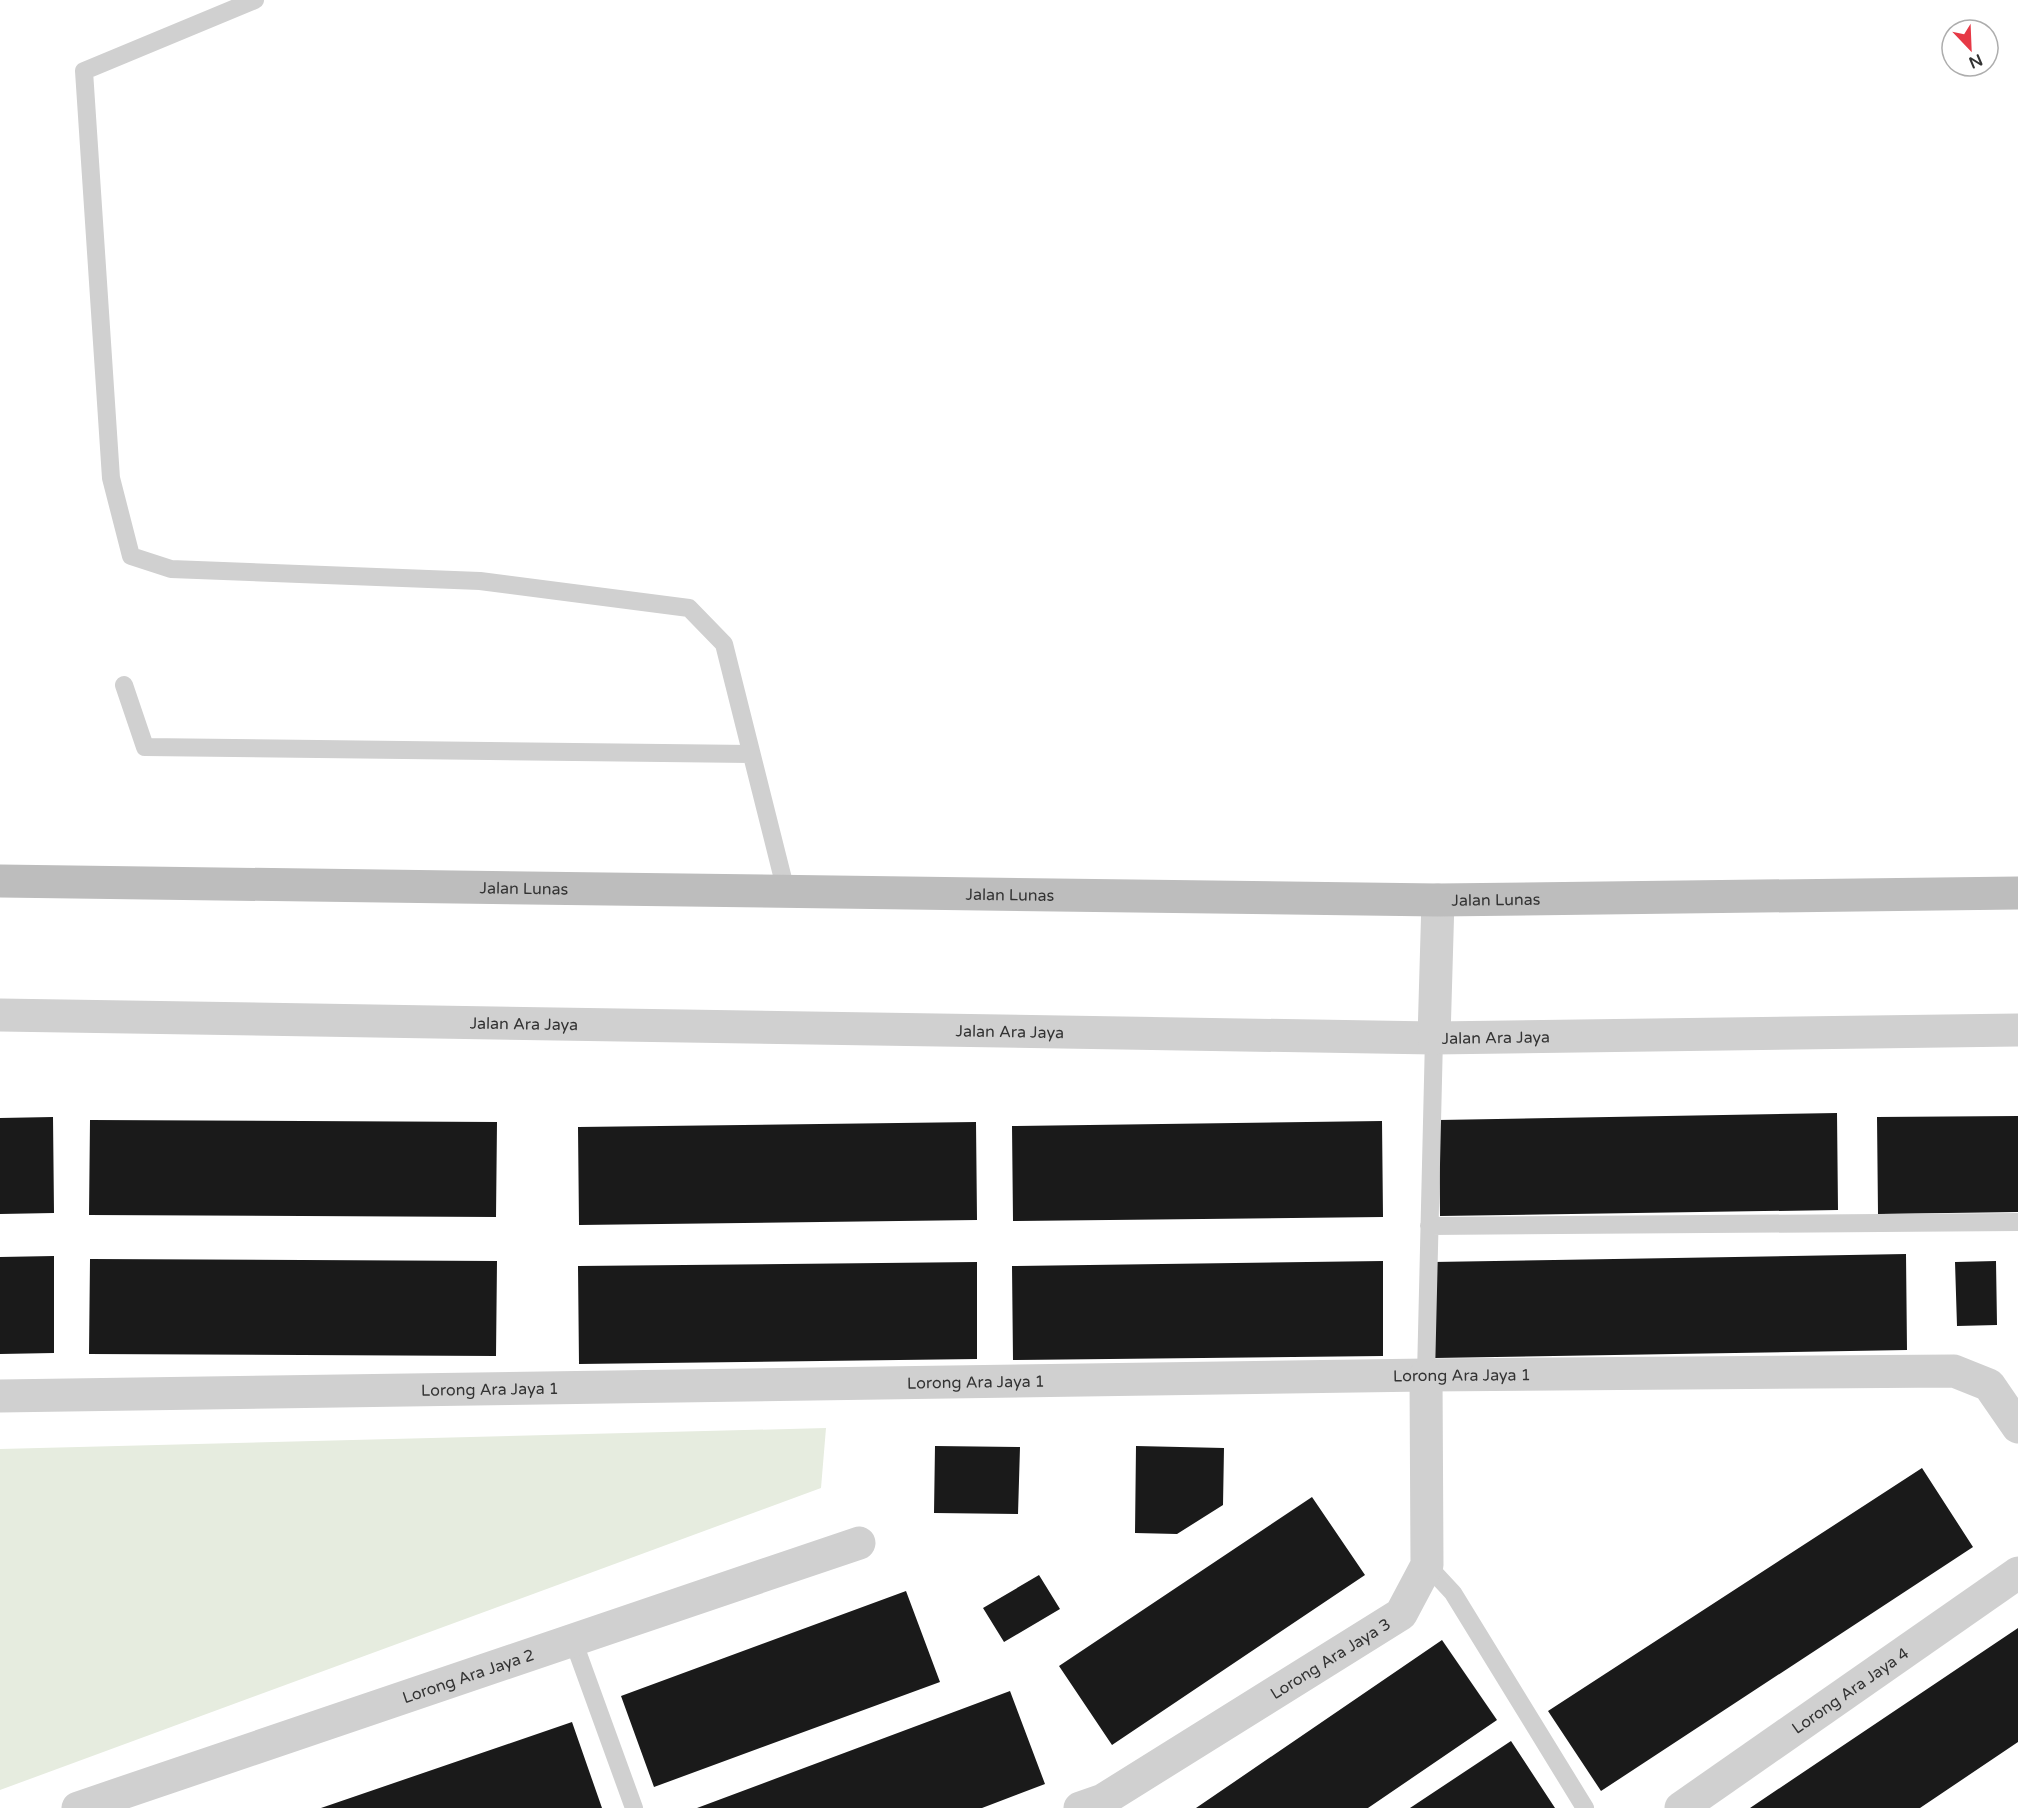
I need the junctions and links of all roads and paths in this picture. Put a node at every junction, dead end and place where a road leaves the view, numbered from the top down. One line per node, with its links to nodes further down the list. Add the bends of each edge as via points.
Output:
1 (255, 0): 3 (lane, via 84,71 111,478 131,556 171,569 480,581 689,608 724,644)
2 (124, 685): 3 (lane, via 145,747)
3 (751, 754): 5 (lane)
4 (0, 881): 5 (main road, Jalan Lunas)
5 (786, 891): 7 (main road, Jalan Lunas)
6 (2018, 893): 7 (main road, Jalan Lunas)
7 (1438, 900): 10 (street)
8 (0, 1015): 10 (street, Jalan Ara Jaya)
9 (2018, 1030): 10 (street, Jalan Ara Jaya)
10 (1434, 1038): 12 (lane)
11 (2018, 1222): 12 (lane)
12 (1429, 1226): 13 (lane)
13 (1426, 1375): 14 (street, Lorong Ara Jaya 1); 15 (street, Lorong Ara Jaya 1, via 1954,1371 1989,1385); 17 (street, Lorong Ara Jaya 3)
14 (0, 1396)
15 (2018, 1427)
16 (859, 1544): 19 (street, Lorong Ara Jaya 2)
17 (1427, 1565): 22 (street, Lorong Ara Jaya 3, via 1401,1614 1103,1800); 23 (lane, via 1453,1593)
18 (2018, 1573): 24 (street, Lorong Ara Jaya 4)
19 (573, 1640): 20 (street, Lorong Ara Jaya 2); 21 (lane)
20 (78, 1808)
21 (634, 1808)
22 (1080, 1808)
23 (1585, 1808)
24 (1681, 1808)

